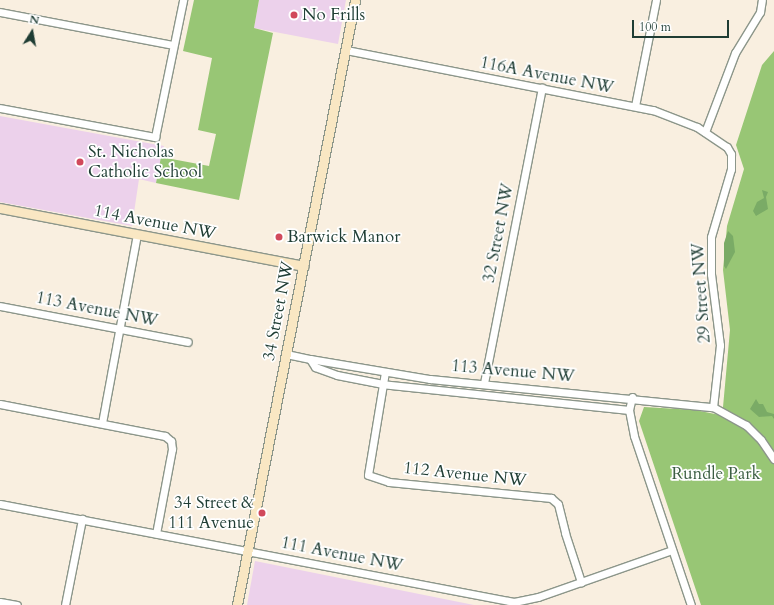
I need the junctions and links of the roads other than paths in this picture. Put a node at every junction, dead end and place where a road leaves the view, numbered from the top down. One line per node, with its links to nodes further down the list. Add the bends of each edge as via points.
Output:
1 (183, 0): 6 (street)
2 (355, 0): 7 (street, 34 Street NW)
3 (656, 0): 9 (street)
4 (762, 0): 11 (street, via 760,12 735,53)
5 (0, 12): 6 (street)
6 (173, 45): 10 (street, via 155,137)
7 (346, 50): 8 (street, 116A Avenue NW); 15 (street, 34 Street NW)
8 (542, 88): 9 (street, 116A Avenue NW); 22 (street, 32 Street NW)
9 (635, 106): 11 (street, 116A Avenue NW, via 676,117)
10 (0, 108)
11 (704, 132): 12 (street, 116A Avenue NW, via 723,144)
12 (732, 154): 26 (street, 29 Street NW, via 731,169 712,237 712,274 720,345)
13 (0, 208): 14 (street, 114 Avenue NW)
14 (137, 235): 15 (street, 114 Avenue NW); 17 (street)
15 (303, 266): 19 (street, 34 Street NW)
16 (0, 306): 17 (street, 113 Avenue NW)
17 (119, 328): 18 (street, 113 Avenue NW); 28 (street)
18 (188, 342)
19 (286, 354): 20 (street, 113 Avenue NW); 33 (street, 34 Street NW)
20 (310, 359): 21 (street, 113 Avenue NW); 23 (street, 113 Avenue NW, via 315,367 336,375)
21 (385, 372): 22 (street, 113 Avenue NW); 23 (street)
22 (484, 383): 24 (street, 113 Avenue NW)
23 (383, 384): 27 (street, 113 Avenue NW); 35 (street, 112 Avenue NW, via 368,475 390,482 551,498 558,504)
24 (632, 397): 26 (street, 113 Avenue NW); 27 (street)
25 (0, 404): 28 (street)
26 (713, 407): 29 (street, via 746,425 761,440)
27 (629, 410): 34 (street, via 634,436)
28 (102, 423): 32 (street, via 165,436 171,441 172,449)
29 (774, 459)
30 (0, 504): 31 (street, 111 Avenue NW)
31 (82, 519): 32 (street, 111 Avenue NW); 39 (street)
32 (156, 534): 33 (street, 111 Avenue NW)
33 (248, 550): 37 (street, 111 Avenue NW); 40 (street, 34 Street NW)
34 (672, 550): 35 (street, 111 Avenue NW); 41 (street)
35 (581, 582): 37 (street, 111 Avenue NW, via 525,601)
36 (0, 602): 38 (street)
37 (503, 603)
38 (17, 605)
39 (65, 605)
40 (237, 605)
41 (691, 605)

